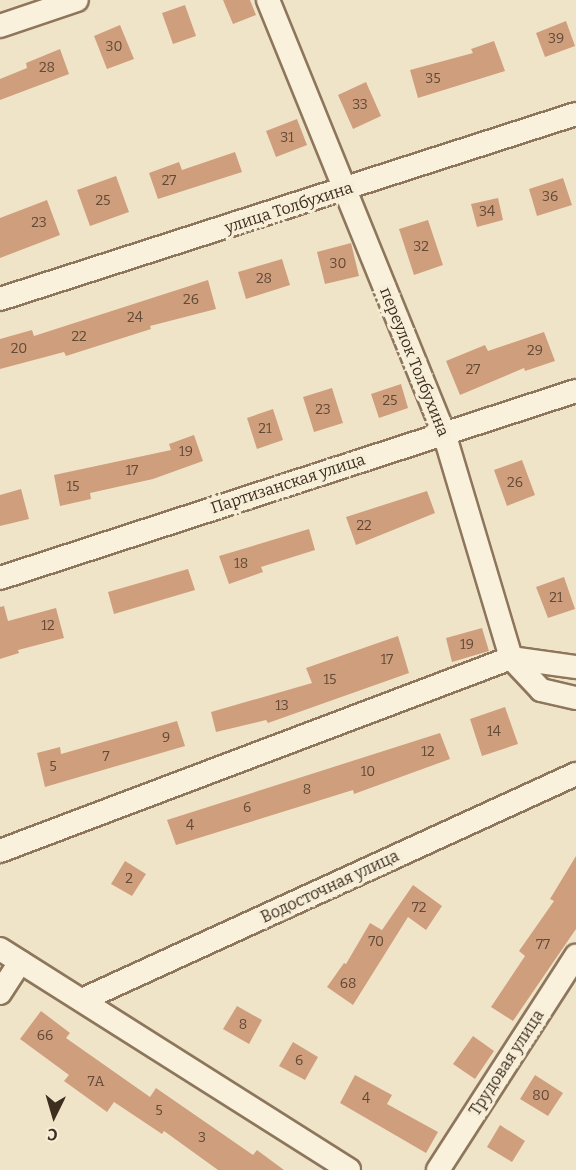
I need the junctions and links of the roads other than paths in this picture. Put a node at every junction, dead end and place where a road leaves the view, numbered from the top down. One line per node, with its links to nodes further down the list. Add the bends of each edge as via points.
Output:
1 (77, 0): 3 (street)
2 (267, 0): 5 (street, переулок Толбухина)
3 (0, 26)
4 (576, 114): 5 (street, улица Толбухина)
5 (344, 191): 6 (street, улица Толбухина); 8 (street, переулок Толбухина)
6 (0, 299)
7 (576, 391): 8 (street, Партизанская улица)
8 (444, 433): 9 (street, Партизанская улица); 10 (street, переулок Толбухина)
9 (0, 578)
10 (511, 658): 11 (street); 12 (street, переулок Толбухина, via 541,690); 14 (street)
11 (576, 667)
12 (576, 698)
13 (576, 774): 19 (street, Водосточная улица)
14 (0, 852)
15 (0, 949): 17 (street)
16 (576, 956): 21 (street, Трудовая улица)
17 (20, 962): 18 (street); 19 (street)
18 (0, 993)
19 (84, 999): 20 (street)
20 (349, 1170)
21 (438, 1170)

